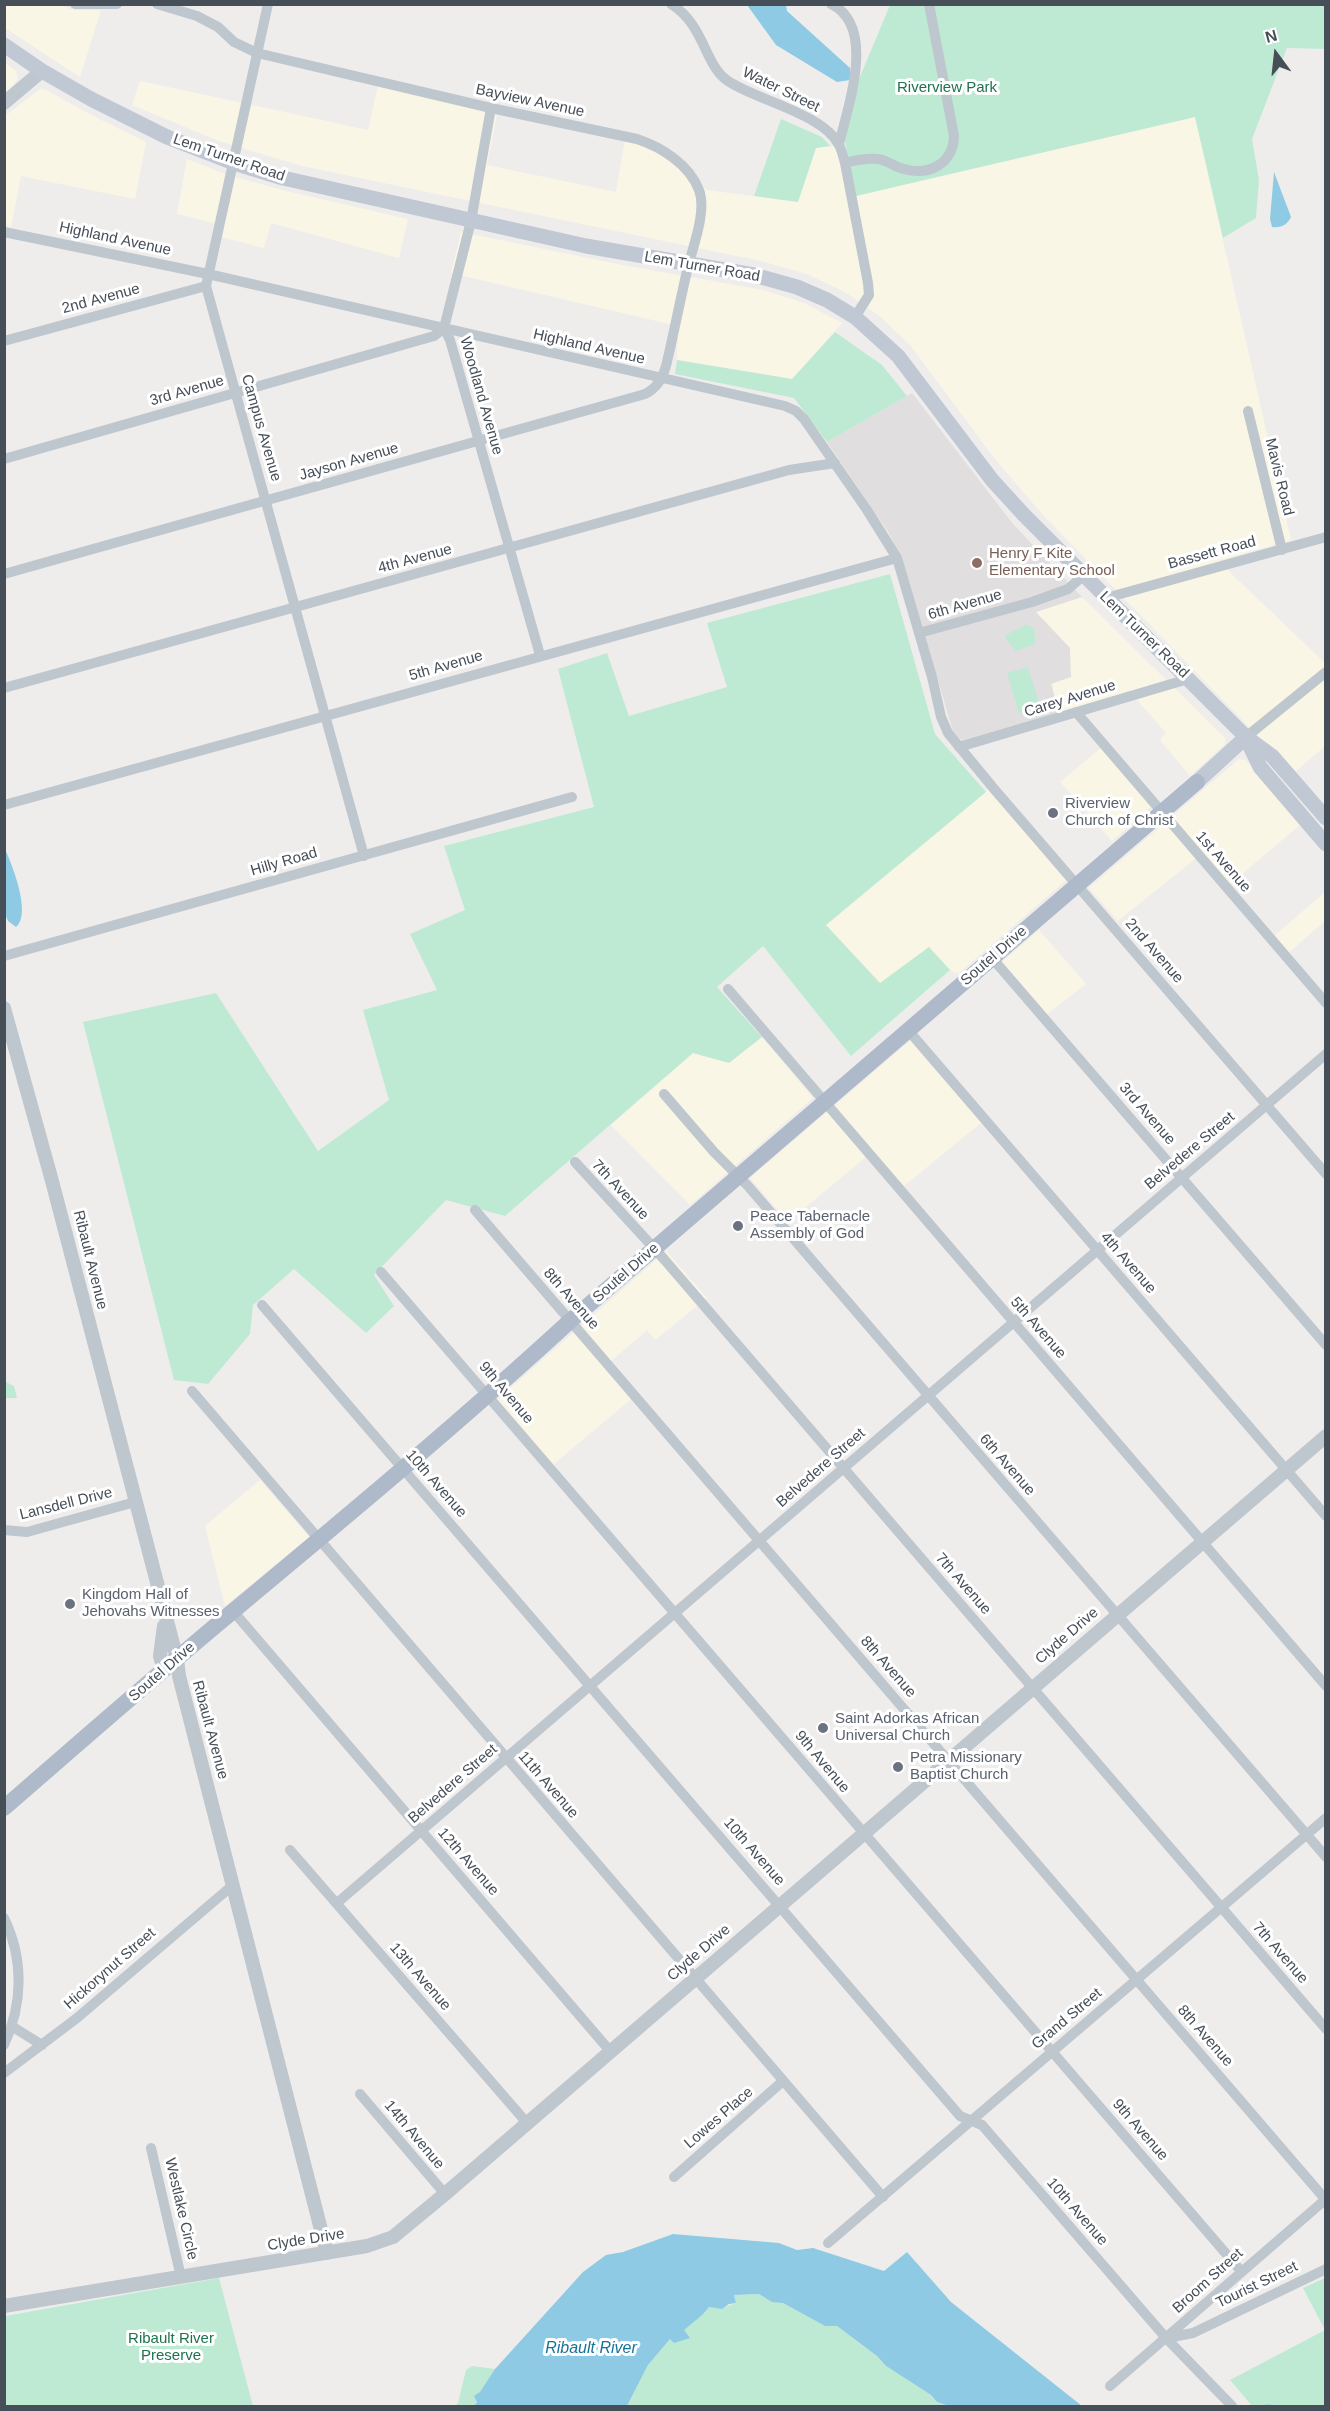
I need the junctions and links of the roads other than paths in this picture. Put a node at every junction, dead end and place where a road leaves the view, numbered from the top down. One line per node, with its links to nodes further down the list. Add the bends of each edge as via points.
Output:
1 (75, 4): 2 (street)
2 (117, 4)
3 (158, 4): 9 (street, Bayview Avenue, via 197,16)
4 (268, 4): 9 (street, Campus Avenue)
5 (671, 4): 13 (street, Water Street, via 692,22 728,81 816,122)
6 (831, 4): 13 (street, via 849,19 856,48 855,76)
7 (929, 4): 15 (street, via 954,149 933,168 915,172 881,159)
8 (4, 45): 10 (main road, Lem Turner Road)
9 (257, 53): 12 (street, Bayview Avenue); 14 (street, Campus Avenue)
10 (42, 71): 11 (street); 14 (main road, Lem Turner Road, via 167,137)
11 (5, 103)
12 (491, 108): 16 (street, Woodland Avenue); 18 (street, Bayview Avenue, via 637,139 666,151 699,189 702,204)
13 (839, 144): 15 (street, Water Street)
14 (234, 163): 16 (main road, Lem Turner Road); 19 (street, Campus Avenue)
15 (845, 163): 21 (street, Water Street, via 868,283 868,294)
16 (471, 221): 18 (main road, Lem Turner Road); 22 (street, Woodland Avenue)
17 (4, 232): 19 (street, Highland Avenue)
18 (689, 264): 21 (main road, Lem Turner Road, via 797,287); 24 (street, Bayview Avenue)
19 (208, 274): 20 (street, Campus Avenue); 22 (street, Highland Avenue)
20 (206, 286): 23 (street, 2nd Avenue); 25 (street, Campus Avenue)
21 (855, 316): 36 (main road, Lem Turner Road, via 898,356 992,480)
22 (444, 328): 24 (street, Highland Avenue); 25 (street, 3rd Avenue, via 435,336); 27 (street, Woodland Avenue)
23 (4, 341)
24 (662, 379): 27 (street, Jayson Avenue, via 645,394); 29 (street, Highland Avenue, via 785,406 795,411)
25 (235, 393): 28 (street, 3rd Avenue); 30 (street, Campus Avenue)
26 (1248, 411): 33 (street, Mavis Road)
27 (479, 442): 30 (street, Jayson Avenue); 32 (street, Woodland Avenue)
28 (4, 459)
29 (835, 463): 32 (street, 4th Avenue, via 789,470); 34 (street, Highland Avenue)
30 (266, 501): 35 (street, Jayson Avenue); 38 (street, Campus Avenue)
31 (1326, 537): 33 (street, Bassett Road)
32 (511, 549): 38 (street, 4th Avenue); 40 (street, Woodland Avenue)
33 (1282, 550): 37 (street, Bassett Road)
34 (897, 558): 39 (street, Highland Avenue); 40 (street, 5th Avenue)
35 (4, 574)
36 (1083, 576): 37 (main road, Lem Turner Road); 39 (street, 6th Avenue, via 1068,589 1048,596)
37 (1106, 598): 42 (main road, Lem Turner Road)
38 (296, 608): 43 (street, 4th Avenue); 45 (street, Campus Avenue)
39 (919, 633): 47 (street, Highland Avenue, via 941,717)
40 (540, 655): 45 (street, 5th Avenue)
41 (1326, 672): 46 (street)
42 (1188, 679): 44 (street, Carey Avenue); 46 (main road, Lem Turner Road)
43 (4, 688)
44 (1076, 712): 47 (street, Carey Avenue); 51 (street, 1st Avenue)
45 (326, 716): 50 (street, 5th Avenue); 54 (street, Campus Avenue)
46 (1246, 737): 48 (main road, Soutel Drive); 52 (main road, Lem Turner Road, via 1272,756); 53 (main road, Lem Turner Road, via 1260,767)
47 (959, 747): 55 (street, 2nd Avenue)
48 (1197, 782): 51 (main road, Soutel Drive)
49 (572, 797): 54 (street, Hilly Road)
50 (4, 805)
51 (1161, 813): 55 (main road, Soutel Drive); 59 (street, 1st Avenue)
52 (1326, 818)
53 (1326, 844)
54 (364, 856): 56 (street, Hilly Road)
55 (1077, 885): 57 (main road, Soutel Drive); 65 (street, 2nd Avenue)
56 (4, 956)
57 (992, 958): 61 (main road, Soutel Drive); 69 (street, 3rd Avenue)
58 (728, 990): 64 (street, 5th Avenue)
59 (1326, 1003)
60 (4, 1008): 85 (street, Ribault Avenue)
61 (908, 1030): 64 (main road, Soutel Drive); 72 (street, 4th Avenue)
62 (1326, 1054): 65 (street, Belvedere Street)
63 (664, 1094): 68 (street, 6th Avenue)
64 (824, 1102): 68 (main road, Soutel Drive); 76 (street, 5th Avenue)
65 (1266, 1105): 67 (street, 2nd Avenue); 69 (street, Belvedere Street)
66 (574, 1162): 71 (street, 7th Avenue)
67 (1326, 1174)
68 (739, 1176): 71 (main road, Soutel Drive); 80 (street, 6th Avenue)
69 (1181, 1178): 72 (street, Belvedere Street); 77 (street, 3rd Avenue)
70 (475, 1210): 75 (street, 8th Avenue)
71 (654, 1249): 75 (main road, Soutel Drive); 82 (street, 7th Avenue)
72 (1097, 1250): 76 (street, Belvedere Street); 84 (street, 4th Avenue)
73 (381, 1272): 79 (street, 9th Avenue)
74 (262, 1305): 83 (street, 10th Avenue)
75 (570, 1322): 79 (main road, Soutel Drive); 89 (street, 8th Avenue)
76 (1013, 1323): 80 (street, Belvedere Street); 90 (street, 5th Avenue)
77 (1326, 1345)
78 (192, 1391): 88 (street, 11th Avenue)
79 (489, 1395): 83 (main road, Soutel Drive); 92 (street, 9th Avenue)
80 (928, 1395): 82 (street, Belvedere Street); 93 (street, 6th Avenue)
81 (1326, 1436): 84 (street, Clyde Drive)
82 (843, 1468): 89 (street, Belvedere Street); 99 (street, 7th Avenue)
83 (403, 1469): 88 (main road, Soutel Drive); 97 (street, 10th Avenue)
84 (1286, 1470): 86 (street, 4th Avenue); 90 (street, Clyde Drive)
85 (135, 1502): 87 (street, Lansdell Drive, via 27,1532); 94 (street, Ribault Avenue)
86 (1326, 1516)
87 (4, 1530)
88 (319, 1541): 91 (main road, Soutel Drive); 100 (street, 11th Avenue)
89 (760, 1541): 92 (street, Belvedere Street); 101 (street, 8th Avenue)
90 (1202, 1542): 93 (street, Clyde Drive); 98 (street, 5th Avenue)
91 (233, 1611): 95 (main road, Soutel Drive); 104 (street, 12th Avenue)
92 (675, 1614): 97 (street, Belvedere Street); 105 (street, 9th Avenue)
93 (1117, 1615): 99 (street, Clyde Drive); 106 (street, 6th Avenue)
94 (165, 1618): 95 (street, Ribault Avenue); 96 (street, via 160,1656)
95 (177, 1659): 96 (main road, Soutel Drive); 109 (street, Ribault Avenue)
96 (164, 1670): 102 (main road, Soutel Drive)
97 (591, 1685): 100 (street, Belvedere Street); 111 (street, 10th Avenue)
98 (1326, 1686)
99 (1032, 1688): 101 (street, Clyde Drive); 112 (street, 7th Avenue)
100 (506, 1758): 104 (street, Belvedere Street); 114 (street, 11th Avenue)
101 (947, 1760): 105 (street, Clyde Drive); 115 (street, 8th Avenue)
102 (4, 1808)
103 (1326, 1818): 106 (street, Grand Street)
104 (422, 1831): 110 (street, Belvedere Street); 120 (street, 12th Avenue)
105 (863, 1834): 111 (street, Clyde Drive); 121 (street, 9th Avenue)
106 (1306, 1835): 108 (street, 6th Avenue); 112 (street, Grand Street)
107 (290, 1850): 110 (street, 13th Avenue)
108 (1326, 1857)
109 (233, 1885): 119 (street, Hickorynut Street); 133 (street, Ribault Avenue)
110 (336, 1903): 126 (street, 13th Avenue)
111 (780, 1905): 114 (street, Clyde Drive); 125 (street, 10th Avenue, via 960,2116)
112 (1221, 1907): 115 (street, Grand Street); 117 (street, 7th Avenue)
113 (4, 1918): 116 (street, via 17,1951 20,1974)
114 (695, 1978): 120 (street, Clyde Drive); 123 (street, 11th Avenue)
115 (1137, 1980): 121 (street, Grand Street); 131 (street, 8th Avenue)
116 (13, 2027): 118 (street); 119 (street)
117 (1326, 2029)
118 (4, 2045)
119 (42, 2045): 122 (street, Hickorynut Street)
120 (610, 2051): 126 (street, Clyde Drive)
121 (1052, 2052): 125 (street, Grand Street); 135 (street, 9th Avenue)
122 (4, 2073)
123 (783, 2081): 128 (street, Lowes Place); 130 (street, 11th Avenue)
124 (360, 2094): 129 (street, 14th Avenue)
125 (972, 2121): 130 (street, Grand Street); 138 (street, 10th Avenue, via 982,2125)
126 (527, 2123): 129 (street, Clyde Drive)
127 (151, 2148): 136 (street, Westlake Circle)
128 (674, 2177)
129 (445, 2194): 133 (street, Clyde Drive, via 393,2237)
130 (883, 2197): 132 (street, Grand Street)
131 (1325, 2199): 135 (street, Broom Street)
132 (828, 2243)
133 (327, 2253): 136 (street, Clyde Drive)
134 (1326, 2269): 138 (street, Tourist Street, via 1193,2333)
135 (1241, 2271): 138 (street, Broom Street)
136 (181, 2277): 137 (street, Clyde Drive)
137 (4, 2306)
138 (1166, 2338): 139 (street, Broom Street); 140 (street, 10th Avenue)
139 (1110, 2386)
140 (1232, 2406)

